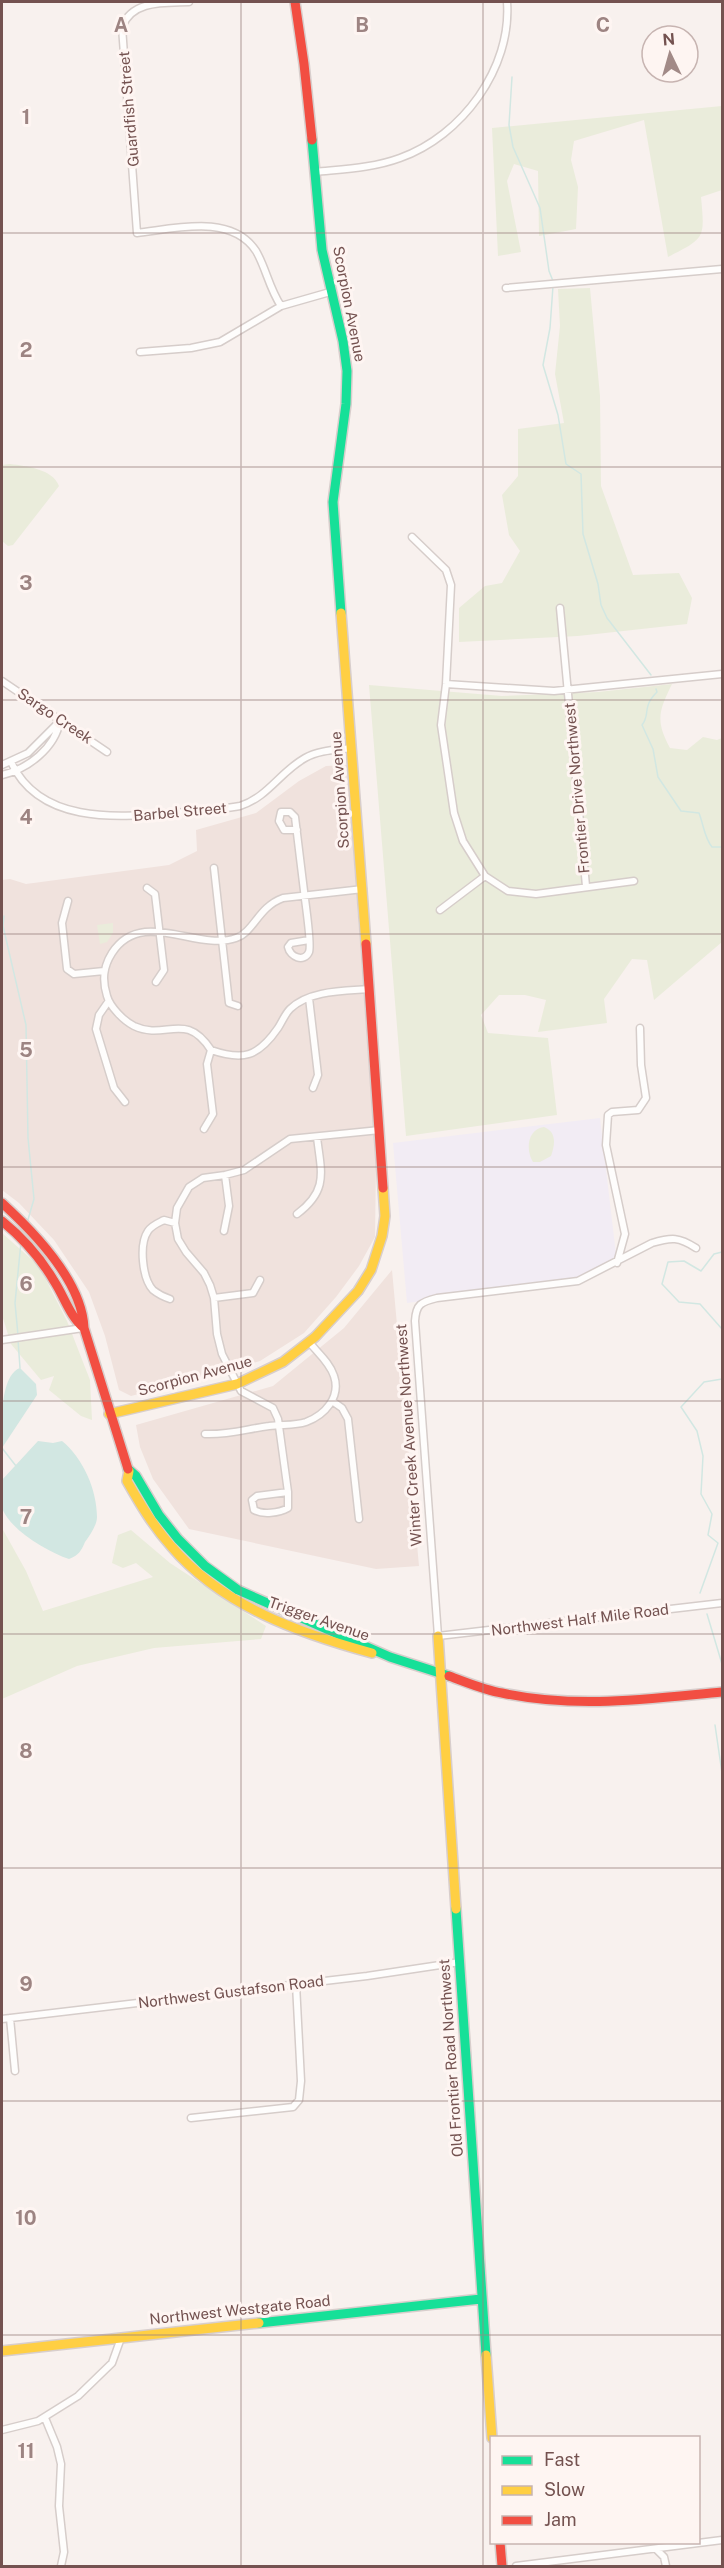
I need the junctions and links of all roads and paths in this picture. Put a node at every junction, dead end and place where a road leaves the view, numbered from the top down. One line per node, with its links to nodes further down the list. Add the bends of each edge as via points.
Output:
1 (189, 2): 8 (street, Guardfish Street, via 141,5 122,27 137,233 204,226 239,235 256,251)
2 (295, 2): 4 (street, Scorpion Avenue, via 304,50)
3 (507, 2): 4 (street, via 504,38 496,65 472,105 452,127 403,157 359,168)
4 (315, 171): 7 (street, Scorpion Avenue)
5 (723, 269): 6 (street)
6 (506, 288)
7 (330, 292): 8 (street); 17 (street, Scorpion Avenue, via 347,371 347,405 333,502)
8 (281, 306): 9 (street, via 219,342)
9 (140, 352)
10 (412, 537): 14 (street, via 446,570 451,585)
11 (561, 608): 15 (street, Frontier Drive Northwest)
12 (723, 674): 15 (street)
13 (2, 681): 16 (street, Sargo Creek)
14 (446, 684): 15 (street); 25 (street, via 441,725 454,813 463,841)
15 (569, 690): 27 (street, Frontier Drive Northwest)
16 (60, 721): 18 (street, Sargo Creek); 19 (street, via 28,753); 21 (street, via 50,744)
17 (352, 748): 21 (street, Barbel Street, via 305,758 254,802 123,818 86,814 37,796); 29 (street, Scorpion Avenue)
18 (107, 752)
19 (11, 762): 20 (street); 21 (street, Barbel Street)
20 (2, 765)
21 (15, 771): 22 (street)
22 (2, 775)
23 (297, 830): 30 (street)
24 (214, 868): 35 (street)
25 (485, 876): 27 (street, via 508,891 520,893); 32 (street)
26 (634, 881): 27 (street)
27 (586, 886)
28 (147, 888): 33 (street, via 155,894)
29 (363, 889): 30 (street); 38 (street, Scorpion Avenue)
30 (305, 896): 34 (street); 35 (street, via 273,902 238,938)
31 (68, 902): 36 (street, via 62,923 67,969 74,974)
32 (440, 910)
33 (160, 932): 35 (street); 36 (street, via 134,934 118,945); 37 (street, via 164,970)
34 (309, 940)
35 (221, 941): 41 (street, via 229,1003)
36 (104, 971): 40 (street)
37 (156, 982)
38 (370, 989): 39 (street); 47 (street, Scorpion Avenue)
39 (309, 998): 43 (street, via 290,1009 263,1047 253,1053 240,1057); 44 (street, via 318,1075)
40 (108, 1002): 43 (street, via 134,1026 194,1031); 45 (street, via 96,1029 114,1088)
41 (238, 1006)
42 (640, 1028): 56 (street, via 646,1098 638,1110 612,1112 606,1124 606,1145 625,1234)
43 (211, 1050): 46 (street, via 207,1064 213,1114)
44 (313, 1088)
45 (125, 1102)
46 (204, 1129)
47 (380, 1130): 48 (street); 62 (street, Scorpion Avenue, via 385,1216 371,1270 358,1291)
48 (317, 1137): 49 (street, via 290,1139 260,1161); 51 (street, via 322,1180 310,1204)
49 (225, 1175): 53 (street, via 203,1178 189,1187 177,1208); 54 (street, via 229,1206)
50 (2, 1203): 60 (street, Trigger Avenue, via 53,1257 86,1318)
51 (297, 1214)
52 (2, 1221): 60 (street, Trigger Avenue, via 46,1265 76,1322)
53 (175, 1223): 58 (street, via 178,1239 204,1273); 59 (street, via 164,1221 150,1228 144,1248 143,1266 148,1282 157,1293)
54 (224, 1231)
55 (696, 1248): 56 (street, Winter Creek Avenue Northwest, via 682,1239 665,1239)
56 (617, 1263): 74 (street, Winter Creek Avenue Northwest, via 578,1281 436,1298 418,1306)
57 (260, 1280): 58 (street, via 253,1293)
58 (214, 1298): 63 (street, via 222,1354)
59 (170, 1299)
60 (84, 1328): 61 (street); 65 (street, Trigger Avenue)
61 (2, 1340)
62 (309, 1342): 63 (street, Scorpion Avenue, via 283,1362); 64 (street, via 334,1377)
63 (237, 1384): 65 (street, Scorpion Avenue); 66 (street, via 241,1391 273,1408)
64 (332, 1401): 66 (street, via 320,1416 304,1423); 70 (street, via 348,1419)
65 (109, 1414): 68 (street, Trigger Avenue)
66 (279, 1425): 67 (street, via 228,1435); 69 (street)
67 (205, 1434)
68 (129, 1470): 72 (street, Trigger Avenue, via 164,1522 195,1557 238,1590); 73 (street, Trigger Avenue, via 127,1481 132,1492 152,1524 180,1556 225,1594)
69 (288, 1492): 69 (street, via 257,1496 252,1500 254,1510 258,1513 288,1508)
70 (359, 1519)
71 (723, 1603): 74 (street, Northwest Half Mile Road)
72 (281, 1610): 73 (street); 75 (street, Trigger Avenue)
73 (276, 1623): 75 (street, Trigger Avenue)
74 (438, 1636): 76 (street, Winter Creek Avenue Northwest)
75 (390, 1657): 76 (street, Trigger Avenue)
76 (442, 1676): 77 (street, Trigger Avenue, via 500,1693 568,1703 628,1702); 78 (street, Old Frontier Road Northwest)
77 (723, 1692)
78 (460, 1962): 79 (street, Northwest Gustafson Road); 84 (street, Old Frontier Road Northwest)
79 (296, 1984): 80 (street, Northwest Gustafson Road); 83 (street, via 299,2100 293,2107)
80 (10, 2018): 81 (street, Northwest Gustafson Road); 82 (street)
81 (2, 2019)
82 (15, 2072)
83 (191, 2118)
84 (481, 2299): 85 (street, Northwest Westgate Road); 89 (street, Old Frontier Road Northwest)
85 (121, 2338): 86 (street, Northwest Westgate Road); 87 (street, via 105,2372)
86 (2, 2351)
87 (45, 2418): 88 (street); 95 (street, via 61,2464)
88 (2, 2430)
89 (492, 2436)
90 (723, 2540): 91 (street)
91 (700, 2543)
92 (500, 2544): 96 (street)
93 (697, 2544): 94 (street)
94 (657, 2550): 97 (street); 98 (street)
95 (61, 2566)
96 (502, 2566)
97 (516, 2566)
98 (666, 2566)

